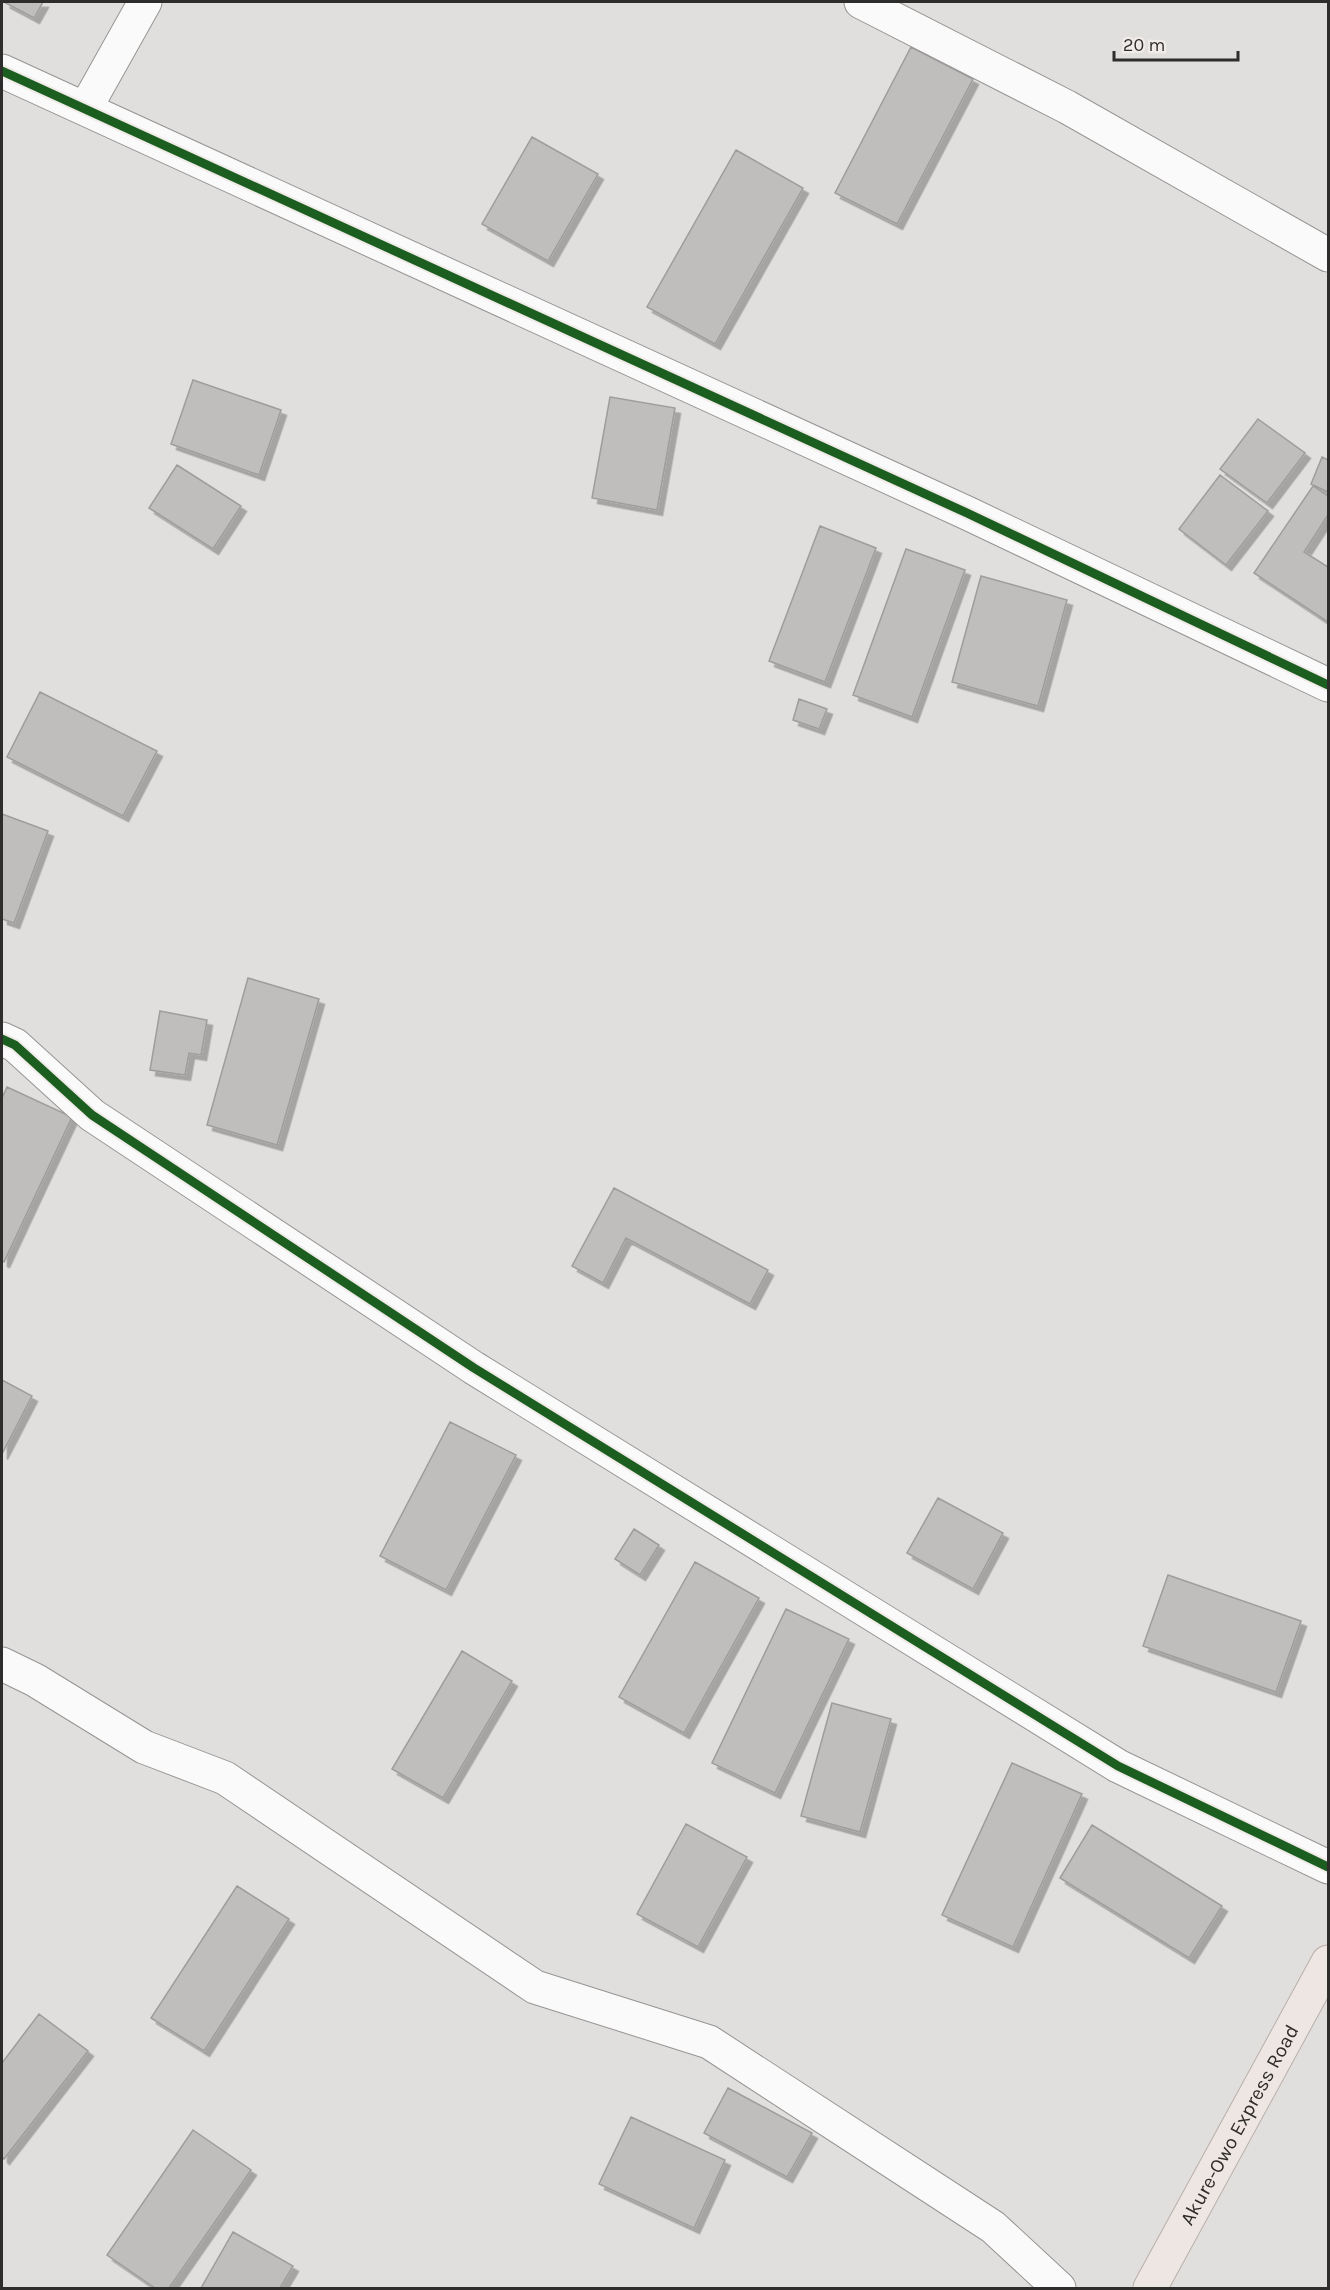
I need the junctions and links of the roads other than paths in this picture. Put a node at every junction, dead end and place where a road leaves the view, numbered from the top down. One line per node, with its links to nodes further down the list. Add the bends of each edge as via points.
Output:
1 (145, 2): 4 (street)
2 (861, 2): 5 (street, via 1067,107)
3 (2, 71): 4 (street)
4 (85, 109): 6 (street, via 957,508)
5 (1329, 255)
6 (1329, 685)
7 (2, 1039): 9 (street, via 15,1045 92,1115 474,1368 1118,1766)
8 (2, 1664): 11 (street, via 144,1747 225,1778 535,1987 709,2042 993,2227)
9 (1329, 1867)
10 (1329, 1962): 12 (highway, Akure-Owo Express Road)
11 (1059, 2289)
12 (1150, 2289)

